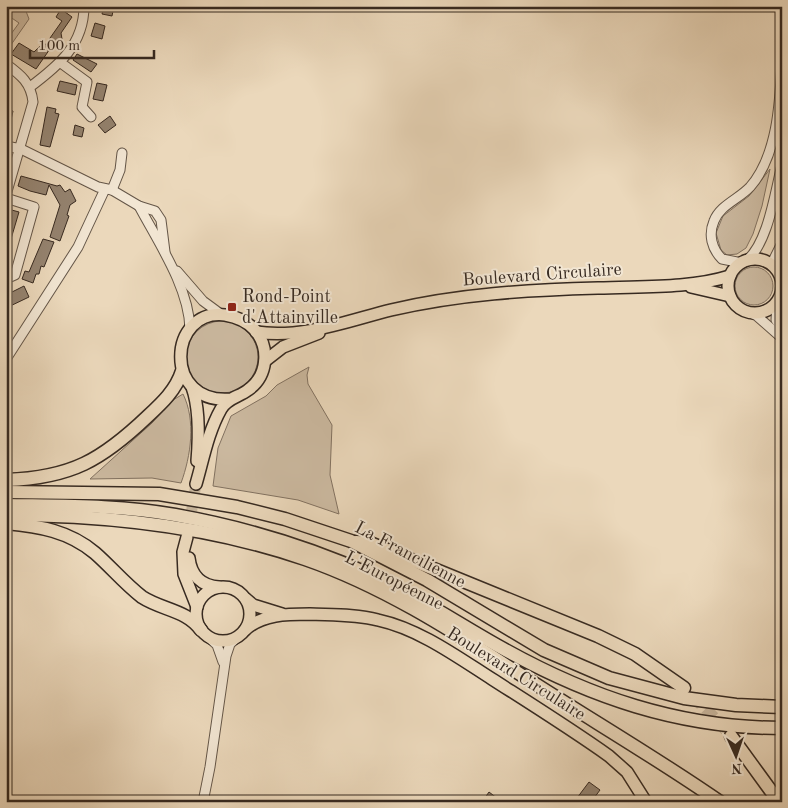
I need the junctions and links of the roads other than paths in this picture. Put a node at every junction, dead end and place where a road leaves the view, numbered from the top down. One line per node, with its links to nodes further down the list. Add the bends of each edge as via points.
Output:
1 (84, 6): 6 (street, via 76,38)
2 (781, 6): 3 (street)
3 (782, 21)
4 (782, 61): 18 (street, via 767,158 749,188 718,213 711,231 717,254 728,262)
5 (6, 64): 7 (street)
6 (61, 64): 7 (street); 8 (street, via 87,82 82,108)
7 (30, 87): 10 (street, via 33,102)
8 (90, 117)
9 (6, 146): 10 (street)
10 (21, 149): 13 (street); 14 (street)
11 (122, 153): 13 (street, via 120,170)
12 (782, 165): 18 (street, via 764,231 753,254)
13 (108, 189): 15 (street); 34 (street, via 78,247)
14 (6, 196): 23 (street, via 34,207 14,275)
15 (139, 206): 17 (street); 17 (street, via 159,215)
16 (782, 243): 20 (street)
17 (165, 252): 19 (street)
18 (744, 262): 20 (main road, via 755,259); 21 (main road)
19 (172, 265): 28 (street, via 203,301); 30 (street, via 188,307)
20 (771, 265): 22 (main road)
21 (730, 276): 24 (main road, Boulevard Circulaire, via 706,282); 25 (main road)
22 (781, 276): 26 (main road)
23 (6, 279)
24 (660, 285): 25 (main road, Boulevard Circulaire, via 693,287); 29 (main road, Boulevard Circulaire, via 476,295 428,302)
25 (730, 296): 27 (main road, via 740,309)
26 (779, 299): 27 (main road, via 763,312); 31 (street, via 776,320)
27 (748, 312): 33 (street)
28 (222, 315): 30 (main road, via 211,316); 32 (main road, via 244,321)
29 (340, 324): 32 (main road, Boulevard Circulaire, via 291,332); 35 (main road, Boulevard Circulaire, via 283,347)
30 (190, 329): 36 (main road, via 180,353)
31 (782, 329)
32 (256, 332): 35 (main road, via 263,345)
33 (782, 338)
34 (6, 359)
35 (265, 361): 38 (main road, via 251,389)
36 (182, 371): 37 (main road); 39 (highway, via 172,391 159,406 103,454 61,473)
37 (192, 386): 38 (main road, via 209,398); 38 (main road, via 199,438 196,484 210,435 222,407)
38 (231, 399)
39 (6, 480)
40 (6, 492): 44 (highway, La Francilienne, via 120,492 197,499 285,519)
41 (6, 505): 54 (highway, La Francilienne, via 173,514 237,528 334,558 373,575 538,668 605,698 678,717 732,726)
42 (6, 515): 58 (highway, L'Européenne, via 103,519 186,529 270,548 344,574 468,641)
43 (6, 523): 49 (highway, via 52,529 72,538 94,552 143,597 186,616)
44 (351, 541): 52 (highway, L'Européenne, via 370,543 598,636 635,654); 53 (highway, La Francilienne, via 427,580 544,650 609,678 684,698)
45 (221, 587): 46 (main road, via 229,587); 47 (main road, via 205,593); 47 (main road, via 203,583 193,574 187,537 183,552 184,574)
46 (244, 596): 48 (main road, Boulevard Circulaire, via 253,605); 50 (main road, via 250,610 249,623)
47 (197, 607): 49 (main road, via 197,622)
48 (283, 614): 50 (main road, Boulevard Circulaire, via 254,623); 57 (main road, Boulevard Circulaire, via 344,615 378,620 432,642 609,756 627,772)
49 (204, 633): 50 (main road, via 224,641); 51 (street, via 221,653)
50 (242, 633): 51 (street, via 230,644)
51 (224, 668): 56 (street)
52 (684, 688)
53 (782, 707)
54 (782, 728)
55 (731, 736): 59 (highway)
56 (203, 802)
57 (646, 802)
58 (720, 802)
59 (779, 802)

